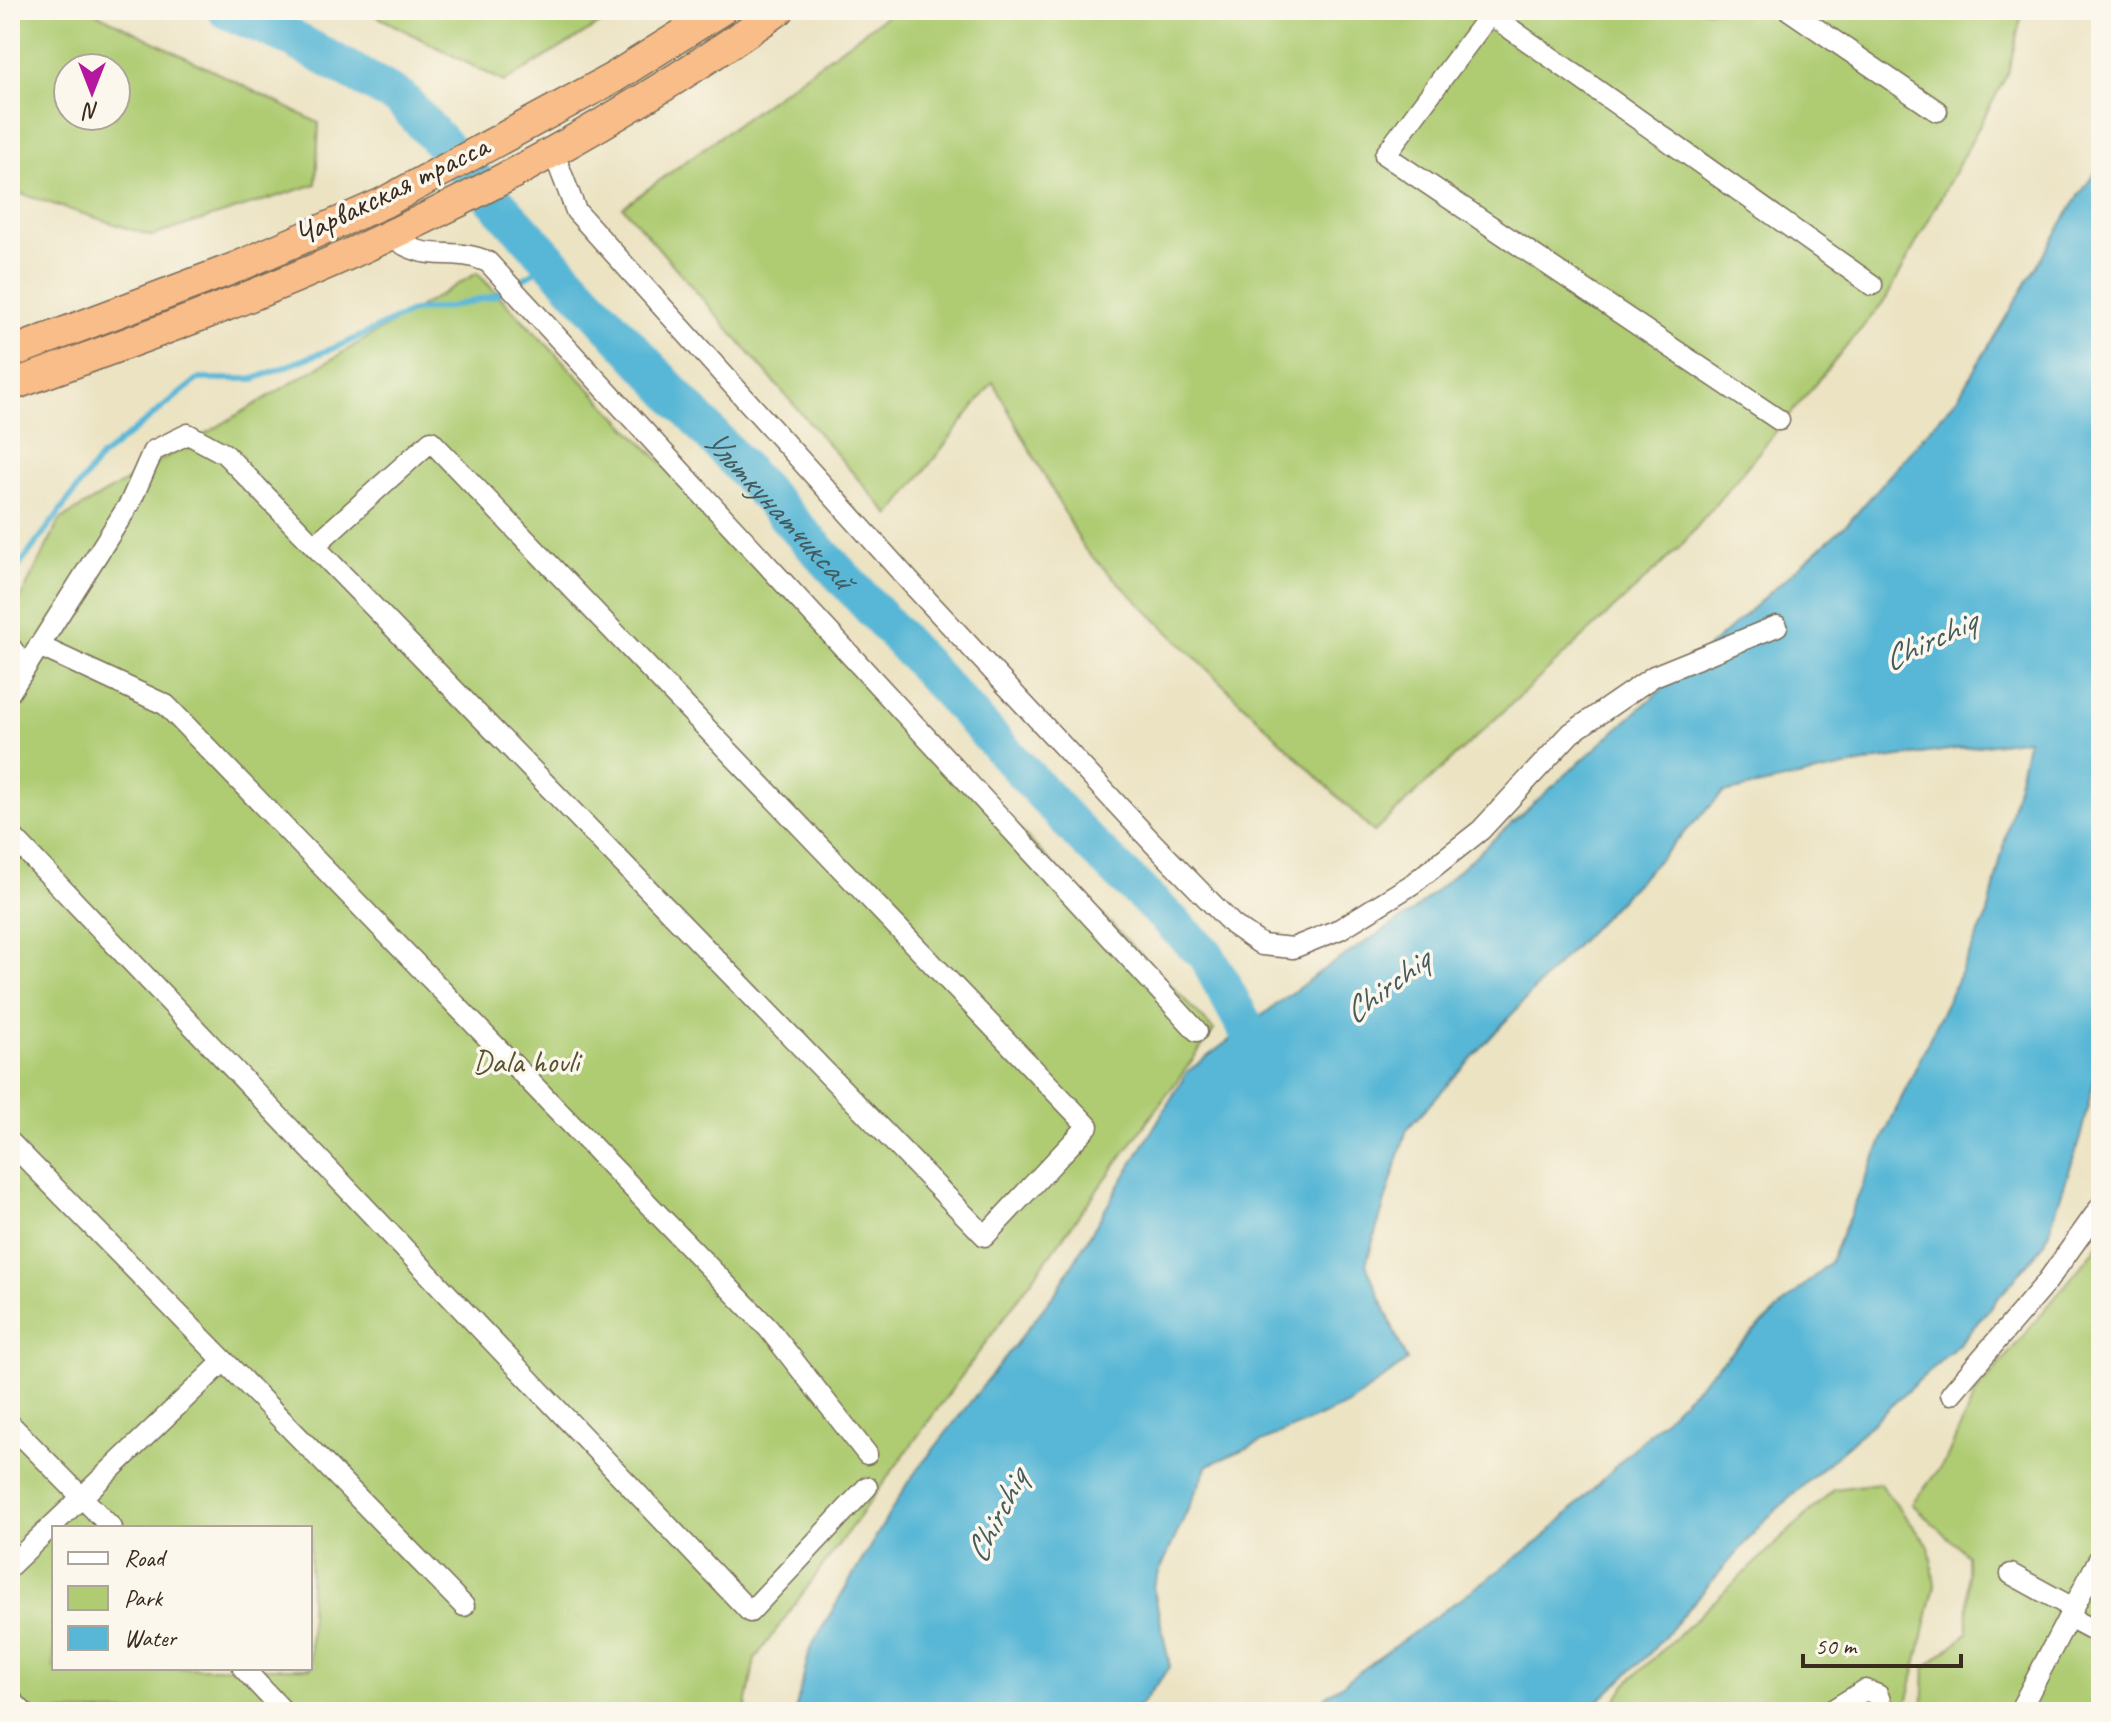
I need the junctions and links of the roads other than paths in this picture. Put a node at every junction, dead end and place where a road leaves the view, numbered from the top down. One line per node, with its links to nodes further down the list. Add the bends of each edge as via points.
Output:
1 (721, 10): 9 (highway, Чарвакская трасса, via 533,124 383,203 237,267)
2 (779, 10): 6 (highway, Чарвакская трасса)
3 (1789, 10): 5 (street)
4 (1492, 13): 8 (street); 11 (street, via 1385,155)
5 (1937, 111)
6 (553, 151): 7 (highway, Чарвакская трасса); 13 (street, via 576,211 1140,829 1233,925 1262,945 1293,948 1340,929 1411,885 1481,830 1571,733 1654,676)
7 (397, 232): 10 (highway, Чарвакская трасса, via 247,296); 19 (street, via 413,252 488,262)
8 (1872, 285)
9 (10, 353)
10 (10, 386)
11 (1779, 420)
12 (314, 546): 12 (street, via 431,441 1088,1126 985,1236); 15 (street, via 225,454 188,434 153,451 130,503)
13 (1777, 626)
14 (10, 646): 16 (street)
15 (39, 646): 16 (street); 25 (street, via 166,705 768,1328)
16 (24, 666): 17 (street)
17 (10, 692)
18 (10, 834): 26 (street, via 750,1612)
19 (1197, 1031)
20 (10, 1142): 22 (street)
21 (2101, 1206): 23 (street, via 2046,1283)
22 (224, 1361): 27 (street); 32 (street)
23 (1951, 1394)
24 (10, 1424): 27 (street)
25 (867, 1454)
26 (867, 1487)
27 (82, 1496): 28 (street); 30 (street)
28 (110, 1526)
29 (2101, 1555): 33 (street)
30 (10, 1566)
31 (2011, 1574): 33 (street)
32 (464, 1606)
33 (2071, 1613): 34 (street); 41 (street)
34 (2101, 1634)
35 (245, 1670): 38 (street)
36 (10, 1699): 37 (street)
37 (23, 1712)
38 (284, 1712)
39 (1829, 1712): 40 (street, via 1865,1690 1878,1695)
40 (1884, 1712)
41 (2019, 1712)

